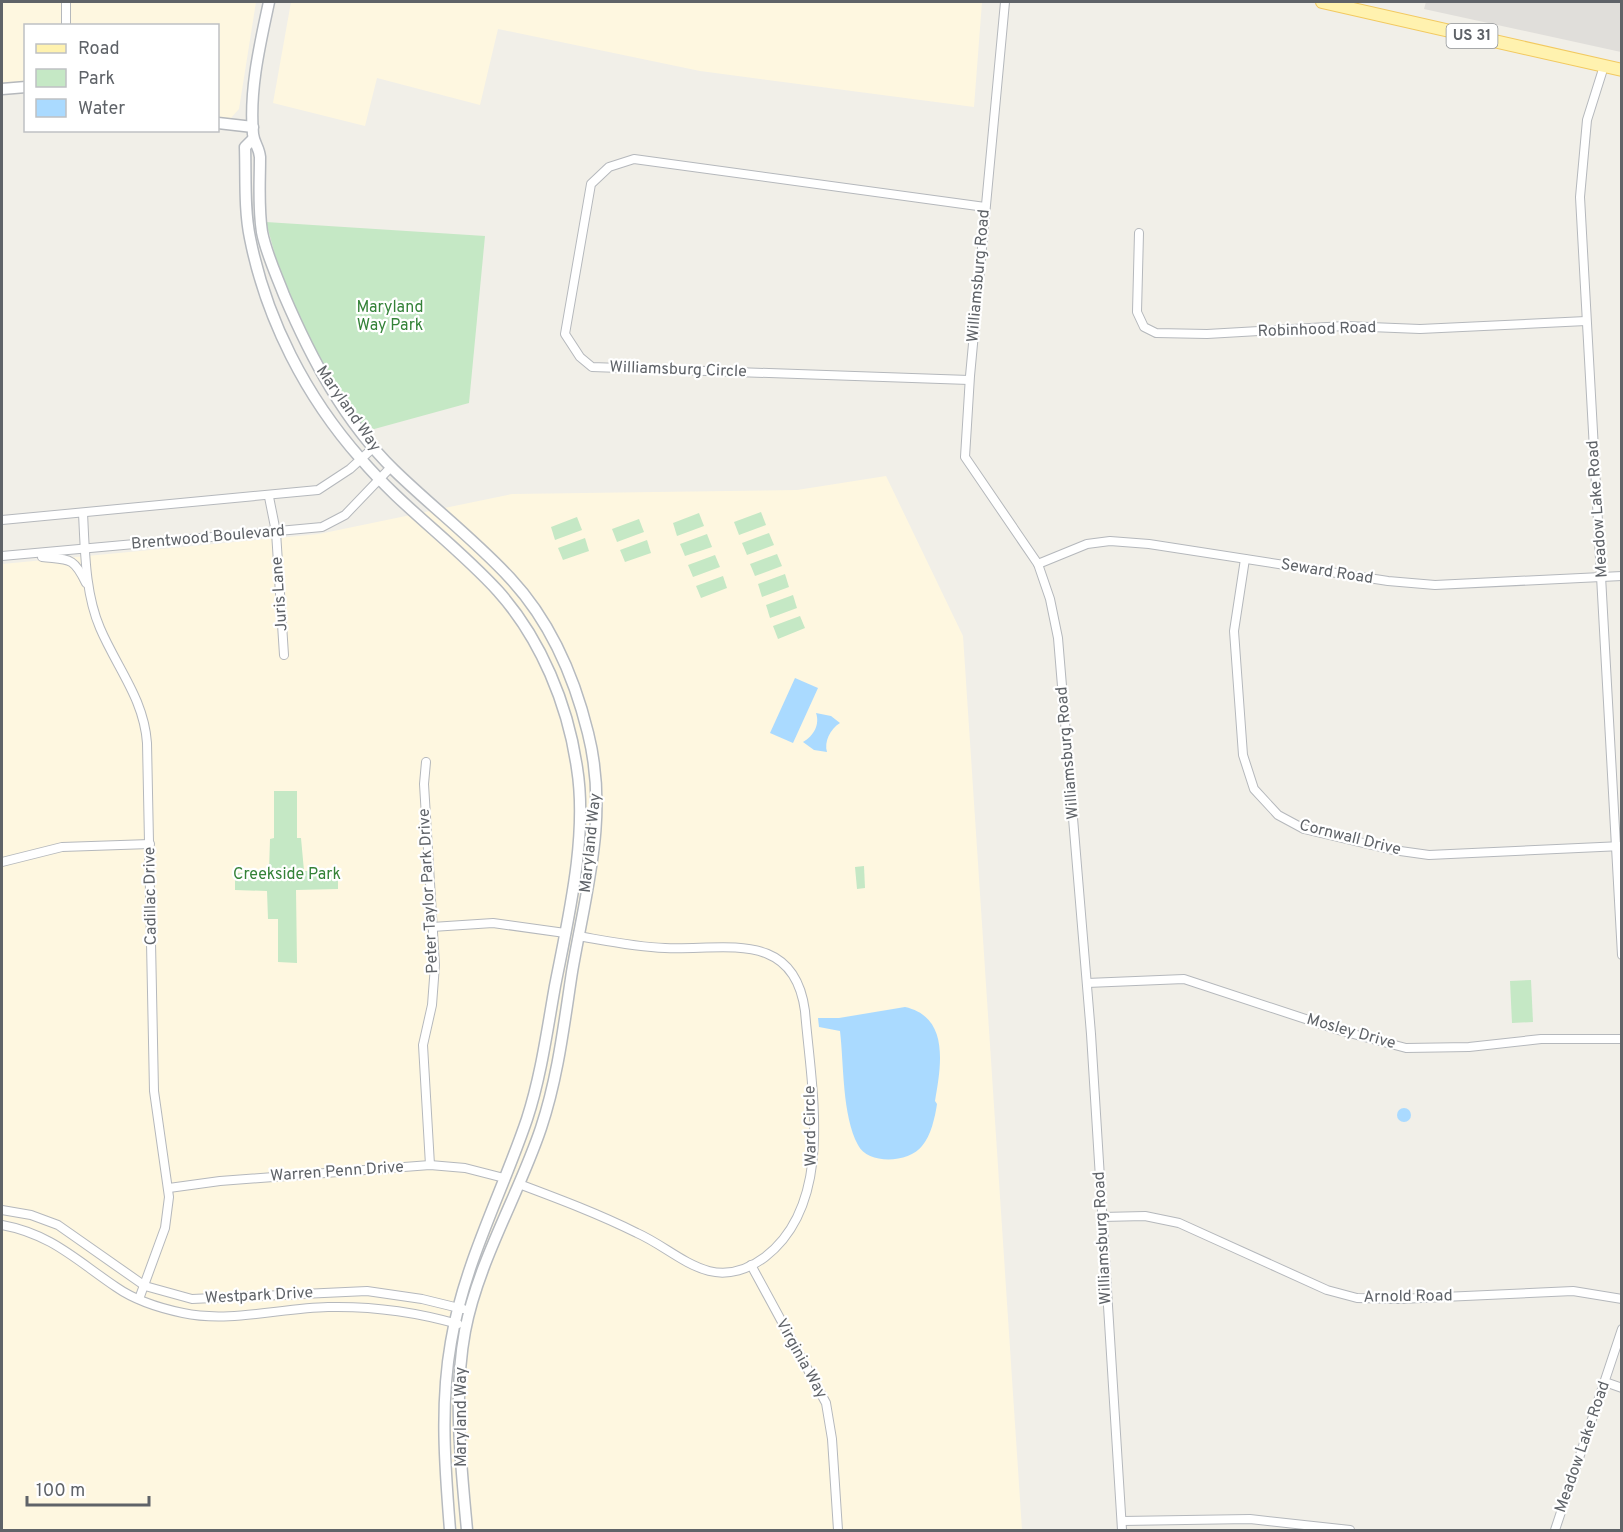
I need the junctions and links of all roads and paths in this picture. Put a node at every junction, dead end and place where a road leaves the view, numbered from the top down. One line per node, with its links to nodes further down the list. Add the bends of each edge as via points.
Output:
1 (66, 2): 5 (street)
2 (268, 2): 11 (main road, Maryland Way, via 256,66)
3 (1005, 2): 13 (street, Williamsburg Road)
4 (1322, 2): 6 (main road, US 31)
5 (66, 24)
6 (1604, 66): 7 (main road, US 31); 17 (street, Meadow Lake Road, via 1587,120 1581,165)
7 (1622, 70)
8 (24, 87): 9 (main road)
9 (2, 88)
10 (219, 123): 11 (main road)
11 (253, 127): 12 (main road, Maryland Way)
12 (253, 139): 15 (main road, Maryland Way, via 260,149 262,235); 16 (main road, Maryland Way, via 245,147 246,210)
13 (985, 207): 18 (street, Williamsburg Road); 18 (street, Williamsburg Circle, via 634,159 609,167 591,184 565,334 592,367)
14 (1138, 233): 17 (street, Robinhood Road, via 1137,312 1144,327 1156,333 1345,326 1420,329)
15 (281, 287): 16 (main road); 19 (main road, Maryland Way, via 307,348)
16 (264, 294): 20 (main road, Maryland Way, via 290,354 324,413)
17 (1586, 321): 34 (street, Meadow Lake Road)
18 (969, 380): 31 (street, Williamsburg Road, via 965,457)
19 (372, 448): 20 (street); 21 (main road, Maryland Way)
20 (361, 459): 22 (main road, Maryland Way); 23 (street, via 318,490)
21 (391, 467): 22 (street, Brentwood Boulevard); 32 (main road, Maryland Way)
22 (380, 479): 26 (street, Brentwood Boulevard, via 345,515 322,527); 35 (main road, Maryland Way)
23 (269, 497): 24 (street); 26 (street, Juris Lane)
24 (83, 513): 25 (street); 27 (street, Cadillac Drive)
25 (2, 520)
26 (276, 532): 27 (street, Brentwood Boulevard); 39 (street, Juris Lane)
27 (85, 549): 28 (street, Brentwood Boulevard); 36 (street, Cadillac Drive)
28 (32, 554): 29 (street, Brentwood Boulevard); 36 (street, via 70,560 79,568)
29 (2, 556)
30 (1245, 559): 31 (street, Seward Road, via 1110,541 1087,544); 34 (street, Seward Road, via 1435,585); 44 (street, Cornwall Drive, via 1234,641 1243,755 1254,789 1278,815 1304,829 1429,855)
31 (1038, 564): 50 (street, Williamsburg Road, via 1058,638)
32 (502, 569): 35 (main road); 37 (main road, Maryland Way)
33 (1622, 576): 34 (street, Seward Road)
34 (1603, 577): 44 (street, Meadow Lake Road)
35 (488, 581): 38 (main road, Maryland Way, via 522,622)
36 (90, 591): 43 (street, Cadillac Drive, via 100,628 144,717)
37 (550, 632): 38 (main road); 42 (main road, Maryland Way, via 580,702 593,753)
38 (533, 642): 41 (main road, Maryland Way, via 566,714 578,769)
39 (285, 655)
40 (426, 762): 46 (street, Peter Taylor Park Drive, via 423,784)
41 (580, 801): 42 (main road); 47 (main road, Maryland Way)
42 (599, 801): 48 (main road, Maryland Way, via 592,869)
43 (150, 844): 45 (street, via 57,847); 55 (street, Cadillac Drive, via 154,1091)
44 (1618, 846): 49 (street, Meadow Lake Road)
45 (2, 862)
46 (432, 927): 47 (street, via 493,923); 52 (street, Peter Taylor Park Drive, via 432,1005 423,1045)
47 (565, 933): 48 (main road); 53 (main road, Maryland Way, via 538,1079)
48 (578, 936): 54 (main road, Maryland Way, via 552,1091 541,1131); 59 (street, Ward Circle, via 663,948 746,947 771,956 796,982 804,1003 807,1037 814,1138 812,1173 790,1228 773,1250)
49 (1622, 955)
50 (1087, 983): 51 (street, Mosley Drive, via 1184,979 1406,1048 1469,1047 1541,1039); 57 (street, Williamsburg Road)
51 (1622, 1039)
52 (430, 1165): 53 (street, Warren Penn Drive, via 465,1168); 55 (street, Warren Penn Drive)
53 (504, 1178): 54 (main road); 64 (main road, Maryland Way, via 474,1257)
54 (519, 1184): 59 (street, Ward Circle, via 638,1233 697,1267 723,1273); 65 (main road, Maryland Way)
55 (169, 1188): 60 (street, Cadillac Drive, via 168,1220)
56 (2, 1209): 60 (street, Westpark Drive, via 58,1225)
57 (1102, 1217): 63 (street, Arnold Road, via 1149,1216 1179,1223 1327,1290 1357,1298 1573,1291); 72 (street, Williamsburg Road)
58 (2, 1225): 61 (street, Westpark Drive, via 55,1242 117,1288)
59 (751, 1265): 75 (street, Virginia Way, via 826,1403)
60 (145, 1286): 61 (street, Cadillac Drive); 62 (street, Westpark Drive, via 192,1299)
61 (139, 1299): 66 (street, Westpark Drive, via 187,1314)
62 (228, 1299): 64 (street, Westpark Drive, via 367,1291); 66 (street)
63 (1622, 1299)
64 (460, 1308): 65 (street, Westpark Drive); 67 (main road, Maryland Way)
65 (472, 1311): 67 (main road, Maryland Way)
66 (229, 1315): 67 (street, Westpark Drive, via 366,1308)
67 (460, 1324): 71 (main road, Maryland Way, via 446,1374 444,1430); 73 (main road, Maryland Way, via 459,1396)
68 (1622, 1329): 69 (street, Meadow Lake Road)
69 (1605, 1382): 70 (street); 78 (street, Meadow Lake Road)
70 (1622, 1388)
71 (449, 1515): 73 (main road); 74 (main road, Maryland Way)
72 (1122, 1521): 76 (street, Williamsburg Road); 77 (street, via 1250,1519)
73 (467, 1529)
74 (450, 1530)
75 (838, 1530)
76 (1122, 1530)
77 (1350, 1530)
78 (1555, 1530)

